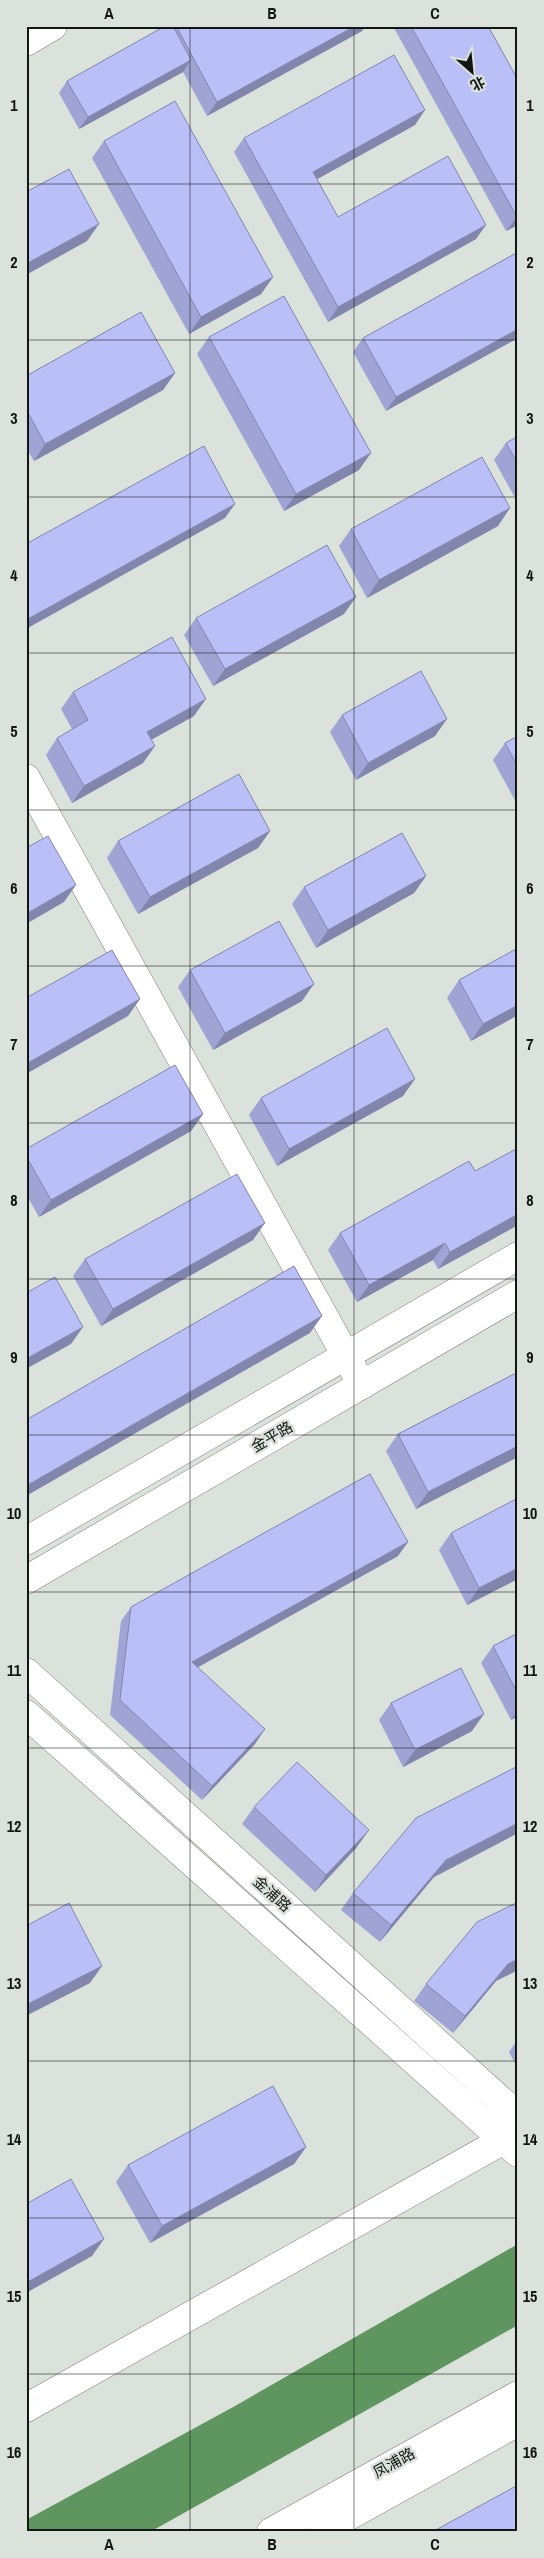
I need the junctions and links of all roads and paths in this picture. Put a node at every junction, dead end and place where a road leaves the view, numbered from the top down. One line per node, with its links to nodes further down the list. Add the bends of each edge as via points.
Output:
1 (53, 26): 2 (street)
2 (26, 42)
3 (26, 778): 6 (street)
4 (518, 1256): 6 (street)
5 (518, 1294): 7 (street, 金平路)
6 (347, 1357): 7 (street); 8 (street)
7 (362, 1385): 9 (street, 金平路)
8 (26, 1541)
9 (26, 1580)
10 (26, 1672): 12 (street, 金浦路)
11 (26, 1714): 13 (street, 金浦路)
12 (518, 2116)
13 (513, 2142): 15 (street)
14 (518, 2395): 17 (street, 凤浦路)
15 (26, 2408)
16 (518, 2422): 18 (street, 凤浦路)
17 (271, 2532)
18 (320, 2532)

